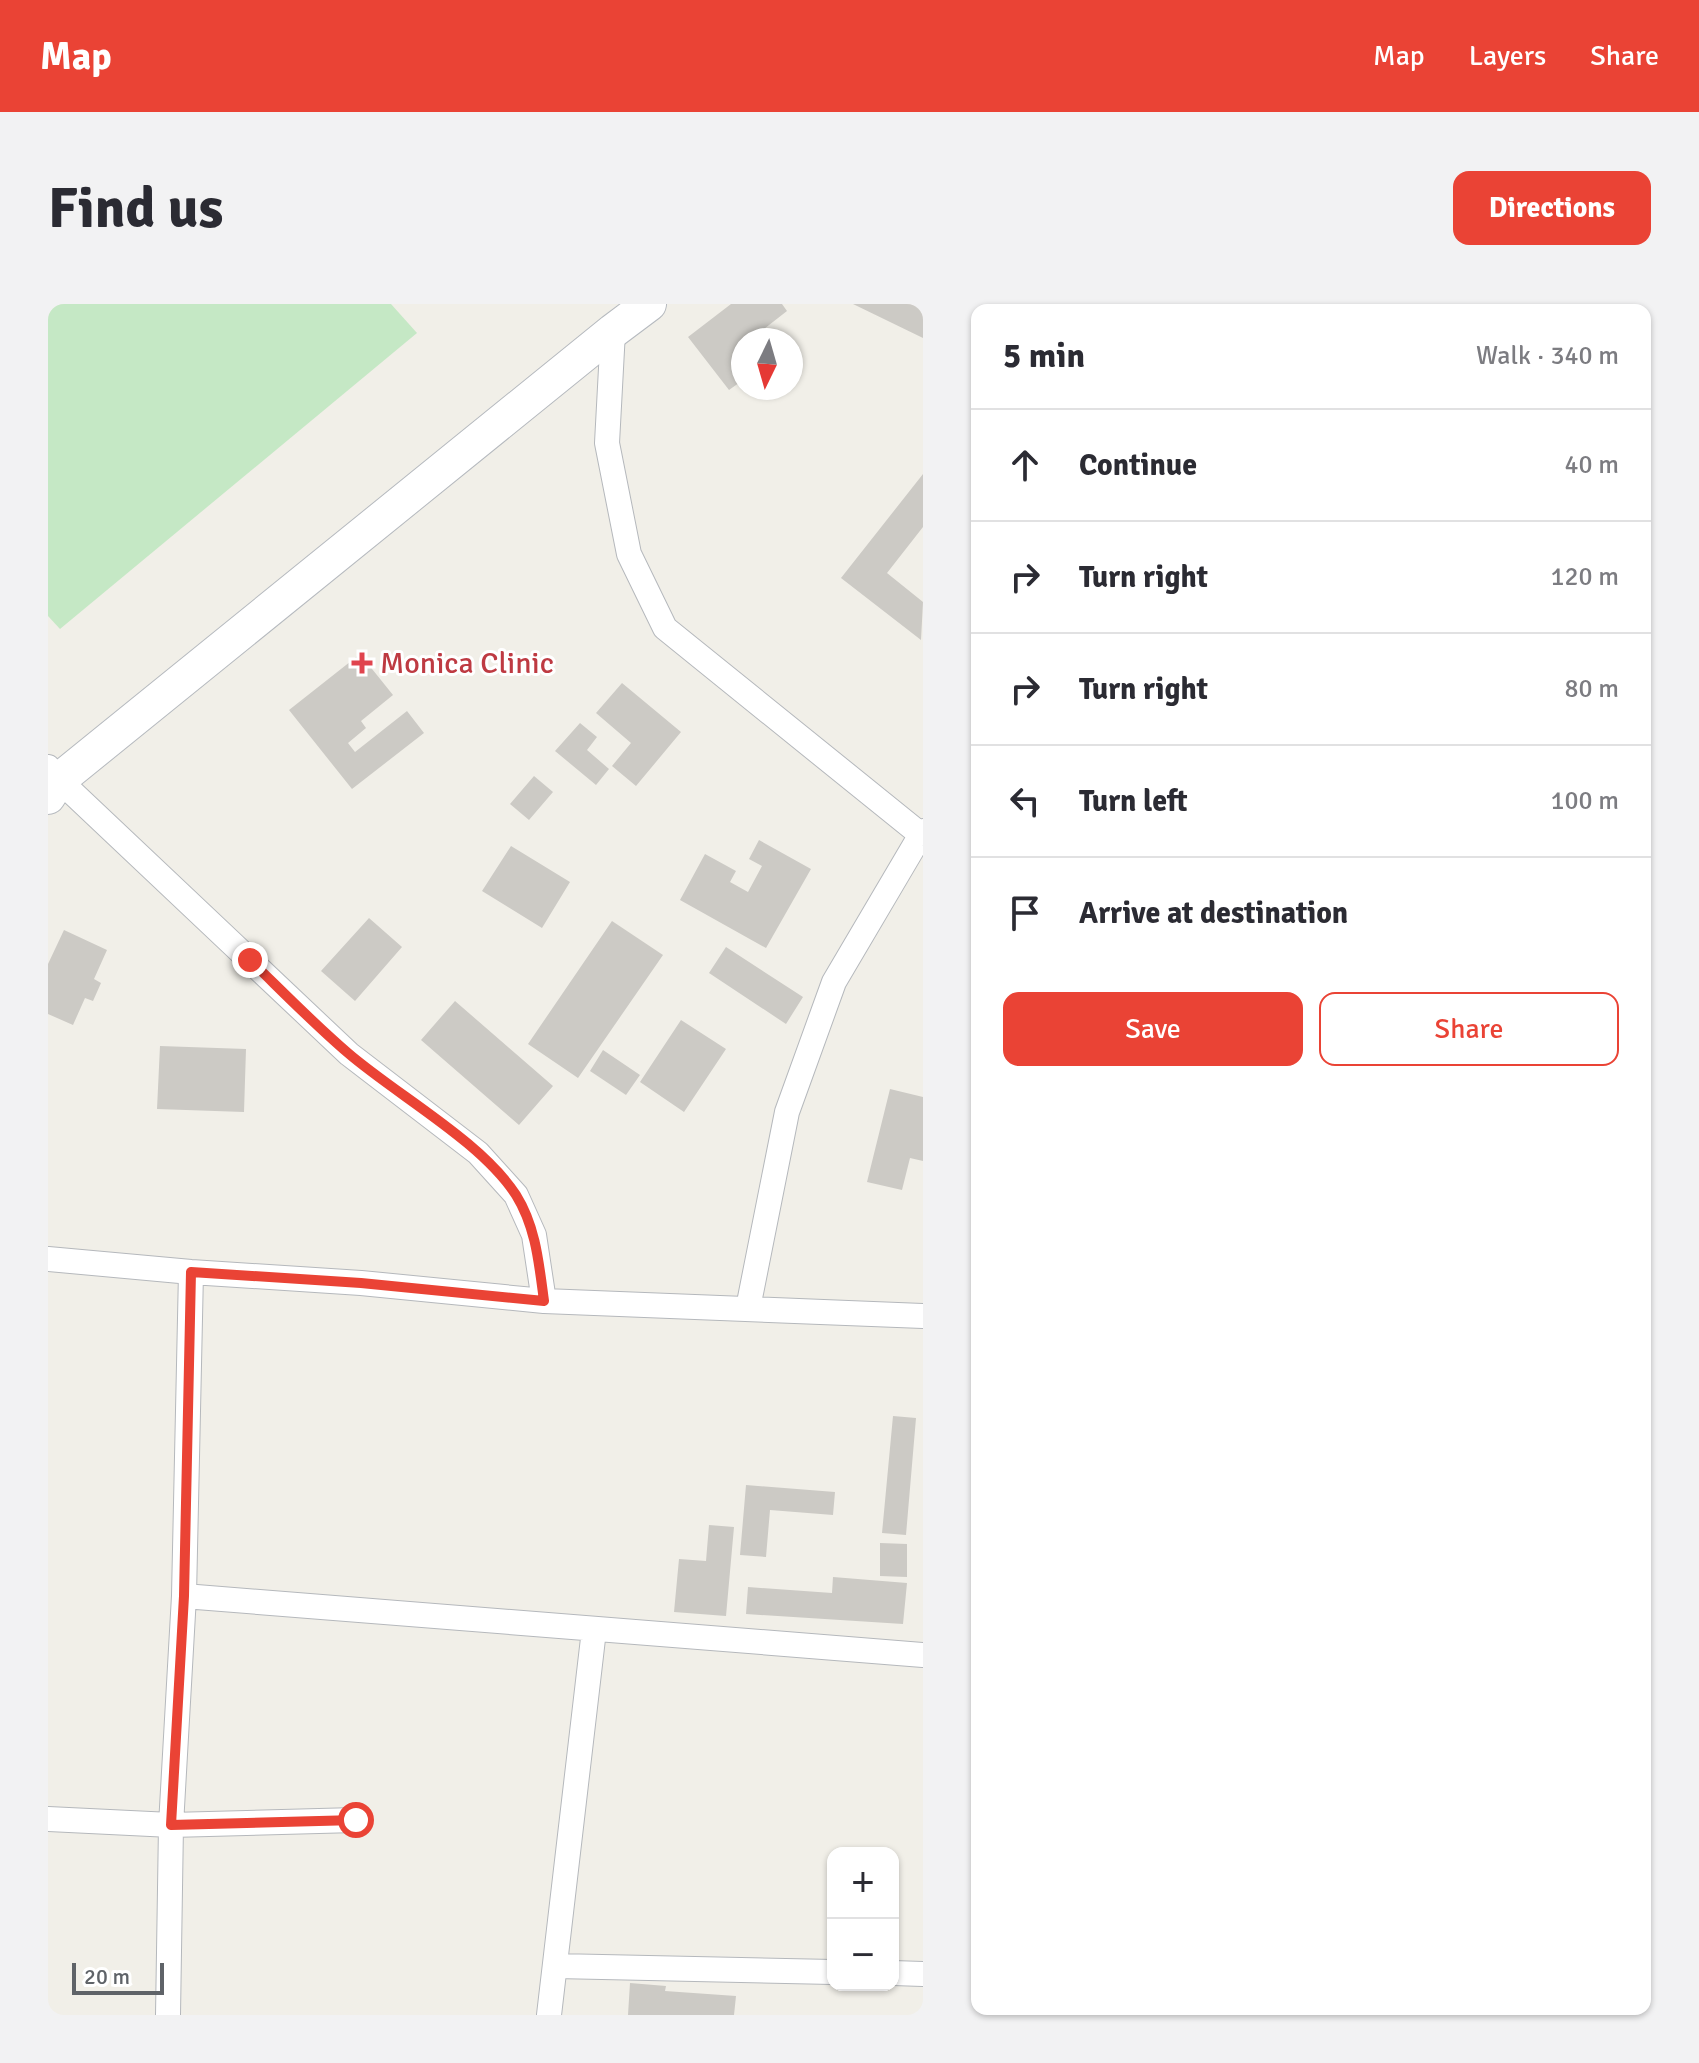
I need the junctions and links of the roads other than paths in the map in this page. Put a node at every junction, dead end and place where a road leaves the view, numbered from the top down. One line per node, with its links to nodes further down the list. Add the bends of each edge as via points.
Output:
1 (649, 304): 2 (street)
2 (613, 331): 3 (street); 4 (street, via 607,443 629,554 665,628)
3 (51, 785): 7 (street, via 349,1054 478,1153 516,1195 534,1235)
4 (921, 833): 8 (street, via 834,982 807,1054 787,1112)
5 (48, 1259): 6 (street)
6 (191, 1272): 7 (street); 10 (street)
7 (544, 1301): 8 (street)
8 (748, 1308): 9 (street)
9 (923, 1316)
10 (184, 1596): 11 (street); 15 (street)
11 (594, 1630): 12 (street); 16 (street)
12 (923, 1655)
13 (48, 1819): 15 (street)
14 (356, 1820): 15 (street)
15 (171, 1825): 20 (street)
16 (556, 1966): 17 (street); 21 (street)
17 (827, 1972)
18 (899, 1973): 19 (street)
19 (923, 1974)
20 (168, 2015)
21 (549, 2015)

